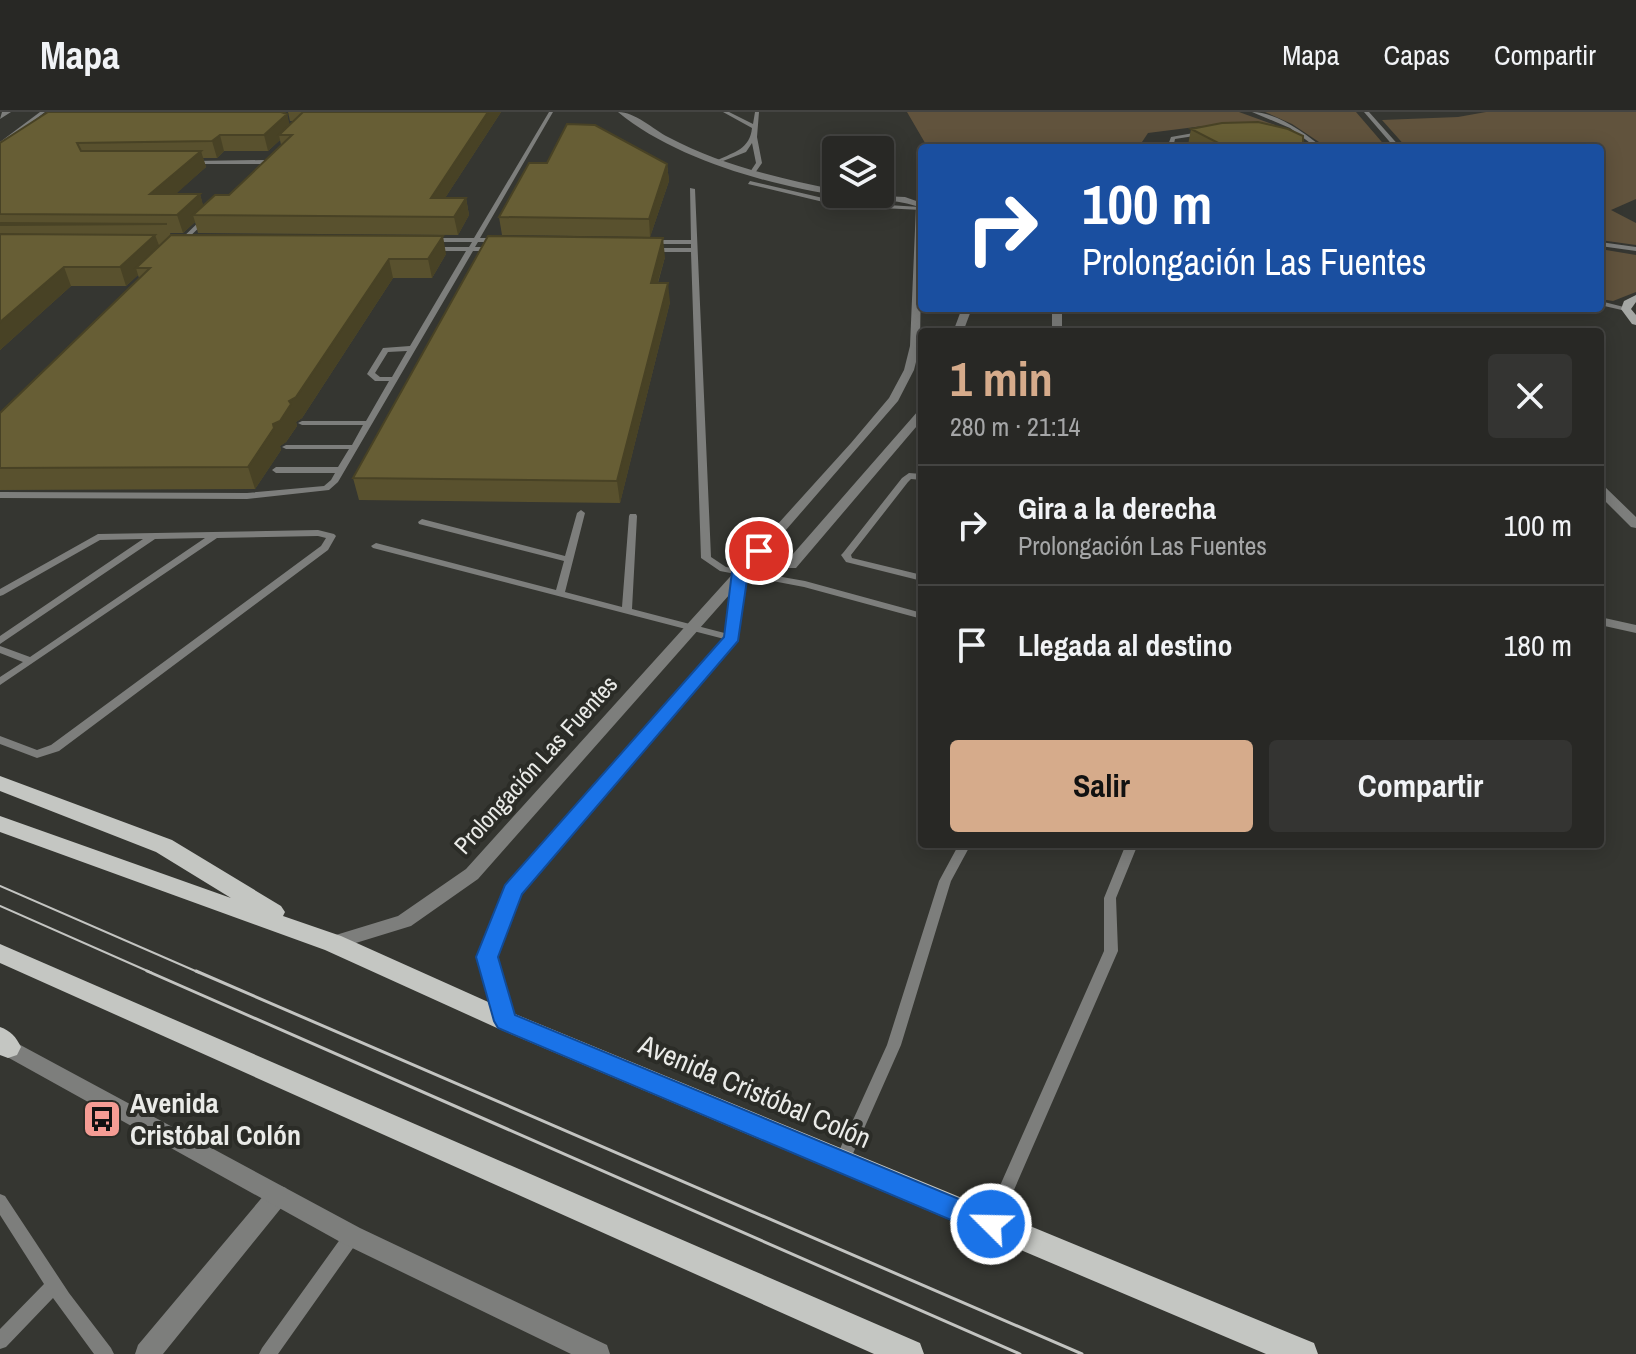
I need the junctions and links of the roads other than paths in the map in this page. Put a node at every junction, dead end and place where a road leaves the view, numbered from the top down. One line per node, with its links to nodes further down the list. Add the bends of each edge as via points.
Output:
1 (7, 112): 9 (street)
2 (43, 112): 14 (lane)
3 (551, 112): 36 (lane)
4 (622, 112): 20 (street, via 658,135)
5 (725, 112): 10 (lane)
6 (757, 112): 10 (lane)
7 (1254, 112): 16 (lane, via 1292,127)
8 (1366, 112): 17 (lane)
9 (0, 117)
10 (754, 127): 13 (lane)
11 (1211, 133): 15 (lane, via 1173,138)
12 (28, 135): 14 (lane)
13 (754, 137): 20 (lane, via 744,151); 23 (lane, via 759,163)
14 (7, 139): 18 (lane)
15 (1171, 144)
16 (1315, 144)
17 (1394, 144)
18 (0, 145)
19 (274, 154): 21 (lane)
20 (721, 160): 23 (street)
21 (264, 162): 22 (lane); 24 (lane)
22 (191, 163)
23 (753, 172): 27 (street)
24 (253, 173)
25 (750, 183): 31 (lane, via 840,204)
26 (692, 189): 40 (lane)
27 (822, 189)
28 (894, 200): 30 (street)
29 (219, 205): 33 (lane)
30 (918, 206)
31 (918, 209)
32 (170, 238): 33 (lane)
33 (185, 238): 34 (lane); 41 (lane, via 175,248)
34 (200, 238)
35 (414, 240): 36 (lane)
36 (475, 240): 37 (lane); 43 (lane)
37 (506, 240)
38 (1604, 245): 45 (lane)
39 (647, 246): 40 (lane)
40 (693, 246): 74 (lane, via 706,558)
41 (190, 248)
42 (423, 249): 43 (lane)
43 (469, 249): 44 (lane); 53 (lane)
44 (499, 249)
45 (1636, 249)
46 (918, 264): 74 (street, Prolongación Las Fuentes, via 915,346 894,399)
47 (1636, 298): 49 (main road)
48 (1604, 304): 49 (lane)
49 (1626, 309): 51 (main road)
50 (1057, 313): 52 (street)
51 (1636, 322)
52 (1057, 328)
53 (412, 348): 54 (lane); 54 (lane, via 386,350 371,374)
54 (393, 379): 57 (lane)
55 (918, 418): 73 (street)
56 (302, 423): 57 (lane)
57 (367, 423): 59 (lane)
58 (286, 447): 59 (lane)
59 (354, 447): 61 (lane)
60 (276, 470): 61 (lane)
61 (340, 470): 64 (lane, via 326,488 265,495)
62 (918, 477): 75 (lane, via 905,480 846,555)
63 (1604, 493): 68 (street)
64 (0, 495)
65 (581, 513): 72 (lane)
66 (633, 516): 78 (lane)
67 (422, 522): 72 (lane)
68 (1636, 524)
69 (154, 536): 70 (lane); 76 (lane, via 92,539); 84 (lane)
70 (215, 536): 86 (lane); 88 (lane, via 331,536 325,548 55,748 37,754)
71 (376, 546): 77 (lane)
72 (569, 560): 77 (lane)
73 (791, 565)
74 (740, 572): 79 (lane); 81 (street, Prolongación Las Fuentes); 83 (street)
75 (918, 577)
76 (0, 593)
77 (560, 594): 78 (lane)
78 (627, 611): 81 (lane)
79 (918, 615)
80 (1604, 622): 82 (street)
81 (690, 628): 83 (lane); 94 (street, Prolongación Las Fuentes, via 472,874 404,921)
82 (1636, 629)
83 (732, 638): 96 (street, via 513,891 487,957)
84 (0, 641)
85 (0, 649): 86 (lane)
86 (31, 661): 87 (lane)
87 (0, 682)
88 (0, 740)
89 (0, 783): 93 (main road, via 164,846)
90 (0, 824): 93 (main road, Avenida Cristóbal Colón)
91 (963, 848): 98 (lane, via 945,881 894,1045)
92 (1130, 848): 101 (lane, via 1110,898 1111,951)
93 (307, 933): 94 (main road, Avenida Cristóbal Colón)
94 (333, 943): 96 (main road, Avenida Cristóbal Colón)
95 (0, 953): 109 (main road)
96 (506, 1021): 98 (main road, Avenida Cristóbal Colón)
97 (3, 1043): 99 (street)
98 (842, 1162): 101 (main road, Avenida Cristóbal Colón)
99 (278, 1195): 102 (street); 106 (street)
100 (0, 1201): 103 (lane)
101 (991, 1224): 110 (main road, Avenida Cristóbal Colón)
102 (352, 1236): 107 (lane); 108 (street)
103 (54, 1285): 104 (lane); 105 (lane)
104 (0, 1341)
105 (105, 1354)
106 (147, 1354)
107 (268, 1354)
108 (598, 1354)
109 (909, 1354)
110 (1303, 1354)

